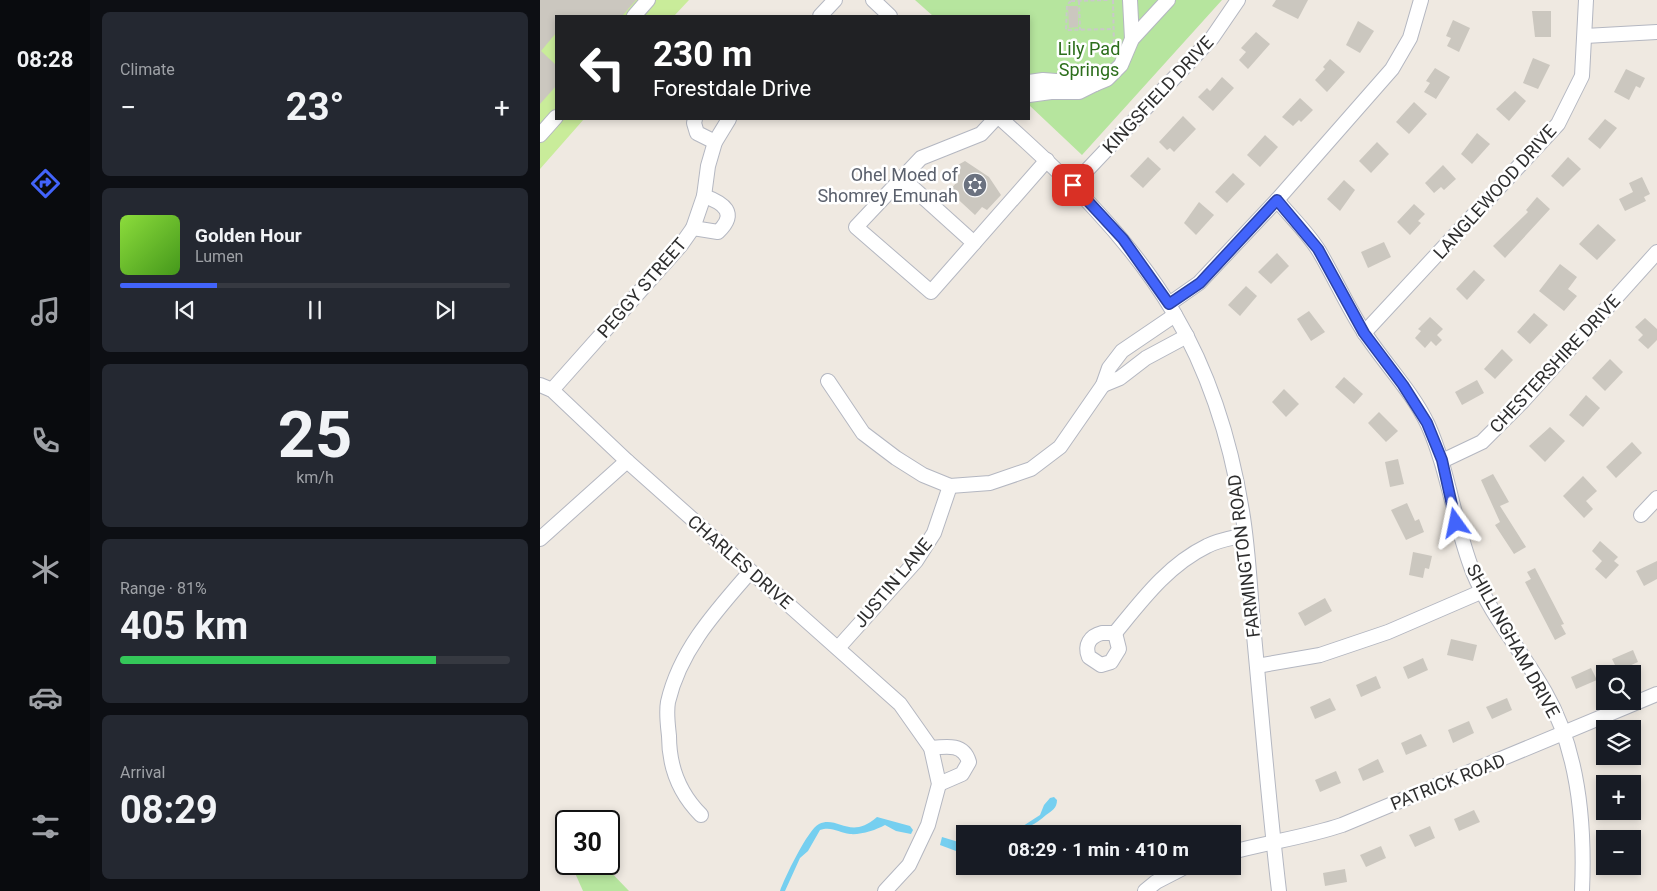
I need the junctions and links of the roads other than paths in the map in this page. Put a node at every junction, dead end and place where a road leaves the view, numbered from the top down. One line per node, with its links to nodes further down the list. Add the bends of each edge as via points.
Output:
1 (648, 0): 9 (street)
2 (835, 0): 10 (street)
3 (872, 0): 11 (street)
4 (1130, 0): 14 (street)
5 (1168, 0): 14 (street)
6 (1238, 0): 27 (street, KINGSFIELD DRIVE, via 1212,38)
7 (1421, 0): 29 (street, via 1410,38 1392,69)
8 (1586, 0): 13 (street, LANGLEWOOD DRIVE)
9 (635, 15)
10 (821, 15)
11 (889, 15)
12 (1657, 32): 13 (street)
13 (1585, 36): 34 (street, LANGLEWOOD DRIVE, via 1582,76 1558,124)
14 (1132, 39): 16 (street, via 1121,65 1107,79 1079,92)
15 (1030, 82): 16 (street)
16 (1058, 87): 17 (street)
17 (1030, 96)
18 (555, 118): 23 (street)
19 (695, 120): 24 (street, via 697,133)
20 (728, 120): 24 (street, PEGGY STREET)
21 (999, 120): 26 (street, via 981,134 921,158)
22 (1001, 120): 25 (street, FARMINGTON ROAD)
23 (540, 135)
24 (715, 142): 28 (street, PEGGY STREET)
25 (1047, 160): 27 (street, FARMINGTON ROAD); 31 (street)
26 (902, 178): 31 (street); 31 (street, via 856,226 932,292)
27 (1073, 185): 33 (street, FARMINGTON ROAD, via 1123,239)
28 (704, 196): 30 (street, PEGGY STREET); 30 (street, via 721,202 728,217 718,232)
29 (1277, 200): 33 (street); 34 (street, SHILLINGHAM DRIVE, via 1318,249)
30 (693, 228): 38 (street, PEGGY STREET, via 681,245)
31 (974, 243)
32 (1657, 252): 39 (street, CHESTERSHIRE DRIVE, via 1482,442)
33 (1172, 310): 35 (street, FARMINGTON ROAD); 37 (street, via 1122,351 1109,368)
34 (1364, 333): 39 (street, SHILLINGHAM DRIVE, via 1427,423)
35 (1187, 336): 37 (street, via 1146,358 1120,378); 44 (street, FARMINGTON ROAD, via 1228,440)
36 (828, 381): 41 (street, via 863,433 923,475)
37 (1103, 385): 41 (street, via 1060,447 1031,469 990,483)
38 (546, 387): 40 (street, CHARLES DRIVE)
39 (1442, 460): 47 (street, SHILLINGHAM DRIVE, via 1456,523)
40 (626, 461): 45 (street); 46 (street, CHARLES DRIVE)
41 (950, 486): 49 (street, JUSTIN LANE, via 934,533 916,561)
42 (1657, 498): 43 (street)
43 (1641, 515)
44 (1245, 535): 48 (street, via 1209,545 1183,559 1157,583); 50 (street, FARMINGTON ROAD)
45 (540, 539)
46 (750, 572): 49 (street, CHARLES DRIVE); 55 (street, via 711,616 684,657 668,703 669,753 675,777 688,802)
47 (1483, 591): 50 (street, via 1388,632 1320,655); 52 (street, SHILLINGHAM DRIVE, via 1508,636 1546,692)
48 (1115, 633)
49 (838, 648): 53 (street, CHARLES DRIVE, via 900,704)
50 (1257, 666): 56 (street, FARMINGTON ROAD)
51 (1657, 694): 52 (street, PATRICK ROAD)
52 (1563, 734): 56 (street, PATRICK ROAD, via 1342,825 1312,836); 62 (street, SHILLINGHAM DRIVE, via 1581,816)
53 (931, 748): 54 (street, CHARLES DRIVE); 54 (street, via 958,747 969,762 962,774)
54 (939, 784): 59 (street, CHARLES DRIVE, via 928,825 909,864)
55 (700, 815)
56 (1273, 841): 57 (street, PATRICK ROAD); 61 (street, FARMINGTON ROAD)
57 (1241, 850)
58 (1170, 875): 60 (street)
59 (885, 891)
60 (1145, 891)
61 (1280, 891)
62 (1582, 891)

